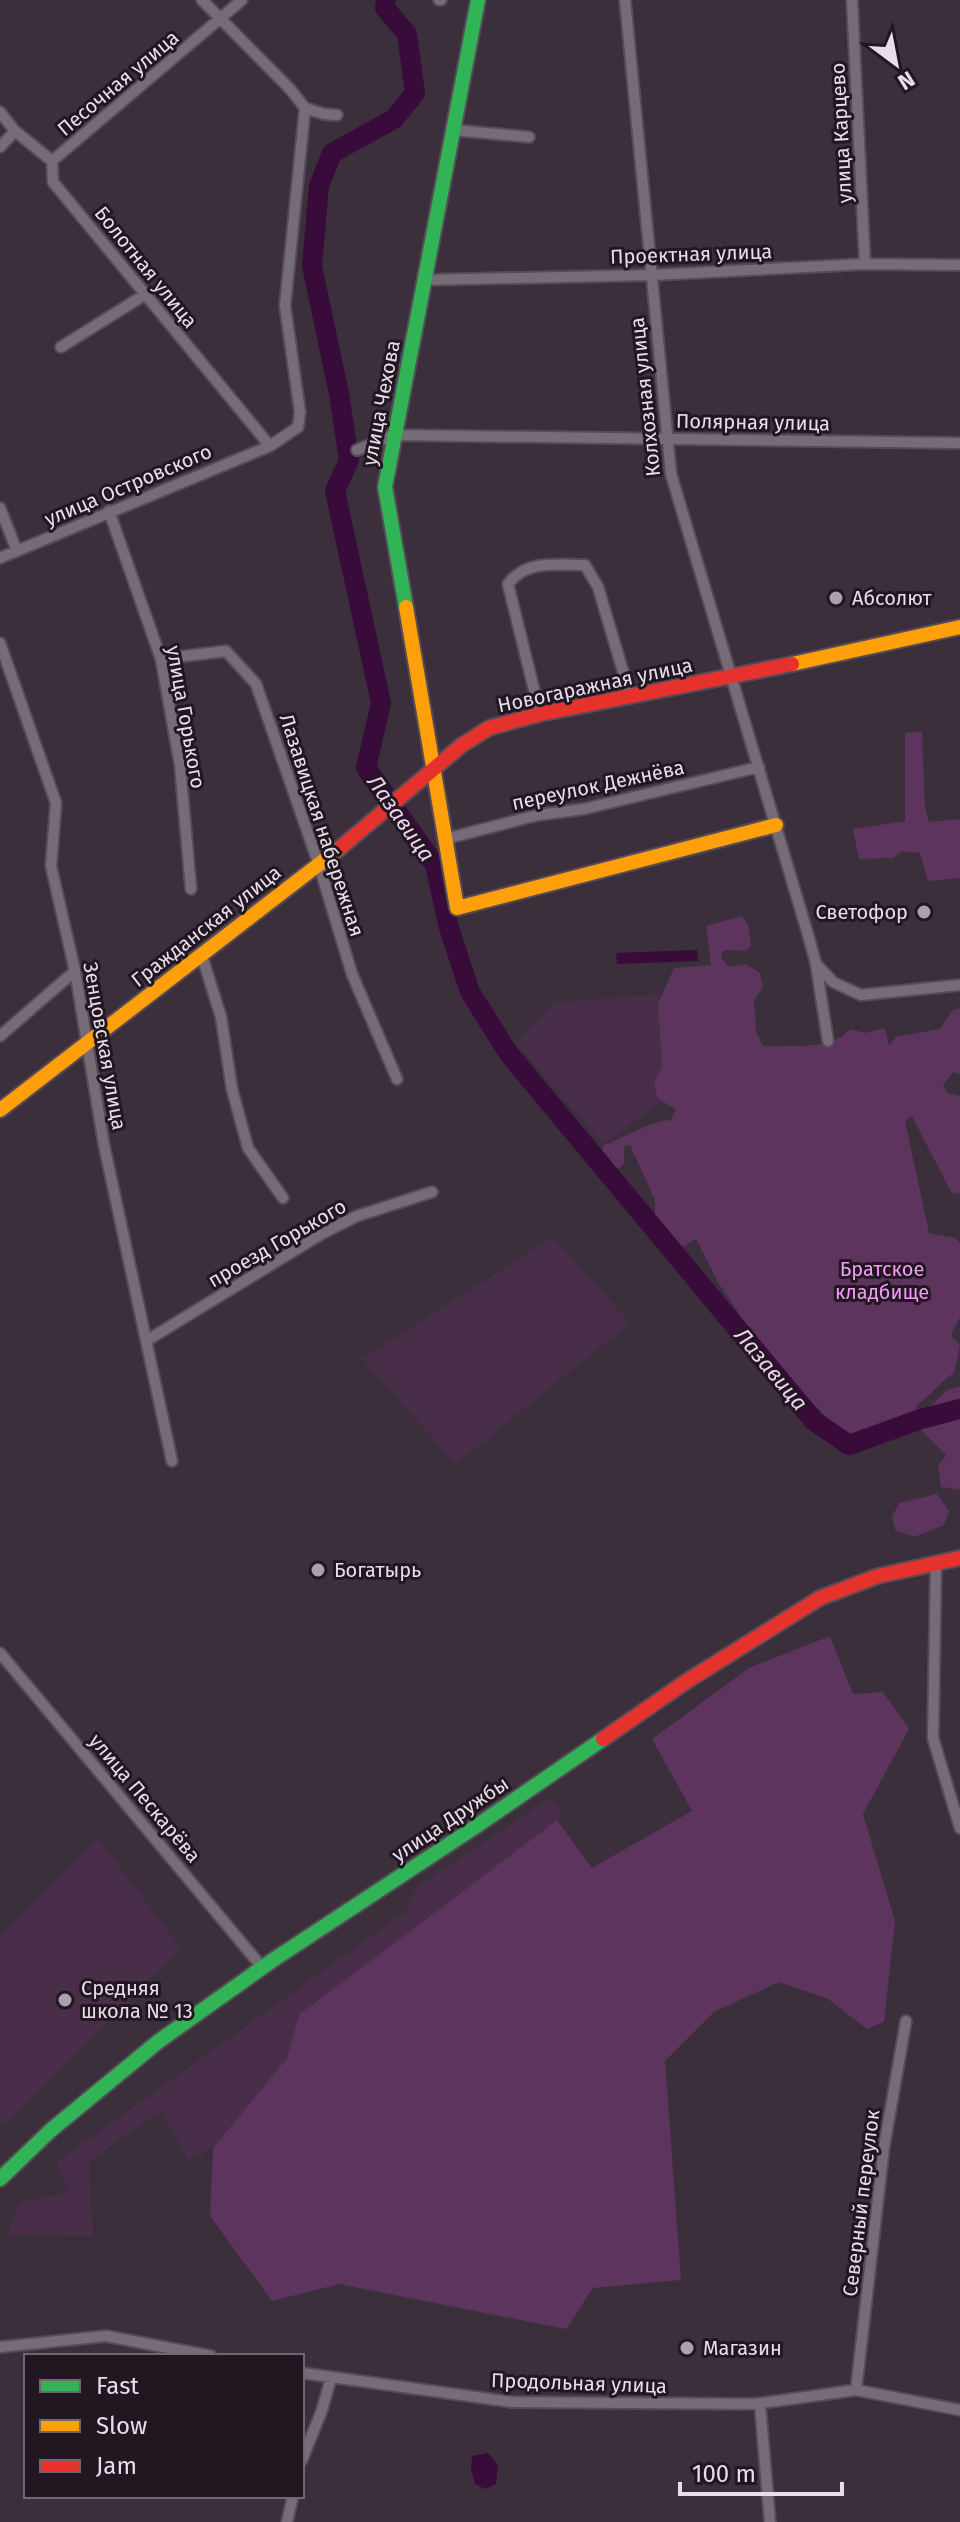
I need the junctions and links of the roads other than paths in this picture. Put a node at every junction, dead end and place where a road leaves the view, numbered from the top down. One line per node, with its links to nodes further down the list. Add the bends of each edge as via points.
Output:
1 (202, 0): 6 (street)
2 (242, 0): 6 (street, Песочная улица)
3 (478, 0): 10 (street, улица Чехова)
4 (625, 0): 17 (street, Колхозная улица)
5 (852, 0): 15 (street, улица Карцево)
6 (221, 20): 7 (street); 14 (street, Песочная улица)
7 (305, 108): 9 (street); 24 (street, via 285,306 300,412 298,427)
8 (0, 112): 11 (street)
9 (337, 115)
10 (452, 130): 12 (street); 18 (street, улица Чехова)
11 (15, 131): 13 (street); 14 (street)
12 (529, 137)
13 (0, 147)
14 (52, 161): 19 (street, Болотная улица, via 53,182)
15 (865, 264): 16 (street, Проектная улица); 17 (street, Проектная улица)
16 (960, 265)
17 (653, 275): 18 (street, Проектная улица); 22 (street, Колхозная улица)
18 (424, 280): 21 (street, улица Чехова)
19 (146, 294): 20 (street); 24 (street, Болотная улица)
20 (61, 347)
21 (394, 435): 22 (street, Полярная улица); 25 (street, Полярная улица); 37 (street, улица Чехова, via 385,487)
22 (668, 439): 23 (street, Полярная улица); 33 (street, Колхозная улица, via 671,474)
23 (960, 443)
24 (270, 446): 27 (street, улица Островского)
25 (357, 450)
26 (0, 508): 28 (street)
27 (109, 511): 28 (street, улица Островского); 32 (street, улица Горького)
28 (17, 551): 29 (street, улица Островского)
29 (0, 558)
30 (960, 627): 33 (street, Новогаражная улица)
31 (0, 643): 44 (street, Зенцовская улица, via 56,803 51,866)
32 (161, 659): 40 (street, Лазавицкая набережная, via 226,651 256,684); 41 (street, улица Горького, via 180,765)
33 (731, 677): 34 (street, Новогаражная улица); 36 (street, Колхозная улица)
34 (630, 695): 35 (street, Новогаражная улица); 35 (street, via 598,587 585,565 543,564 517,573 508,584)
35 (540, 714): 37 (street, Новогаражная улица, via 489,728)
36 (759, 767): 38 (street, Колхозная улица); 39 (street, переулок Дежнёва)
37 (433, 769): 39 (street, улица Чехова); 40 (street, Гражданская улица)
38 (776, 825): 39 (street, улица Чехова, via 457,908); 43 (street, Колхозная улица)
39 (445, 839)
40 (319, 865): 42 (street, Гражданская улица); 49 (street, Лазавицкая набережная, via 352,974)
41 (191, 889)
42 (202, 956): 48 (street, Гражданская улица); 52 (street, via 221,1017 248,1148)
43 (816, 964): 45 (street, via 833,982 861,995); 47 (street, Колхозная улица)
44 (75, 971): 46 (street); 48 (street, Зенцовская улица)
45 (960, 985)
46 (0, 1036)
47 (828, 1041)
48 (87, 1042): 50 (street, Гражданская улица); 53 (street, Зенцовская улица)
49 (397, 1079)
50 (0, 1110)
51 (432, 1192): 53 (street, проезд Горького, via 323,1233)
52 (283, 1198)
53 (146, 1341): 54 (street, Зенцовская улица)
54 (172, 1461)
55 (960, 1558): 56 (street, улица Дружбы)
56 (936, 1563): 58 (street, via 933,1738); 59 (street, улица Дружбы, via 862,1580 821,1596)
57 (0, 1653): 59 (street, улица Пескарёва)
58 (960, 1828)
59 (261, 1966): 61 (street, улица Дружбы, via 144,2049)
60 (906, 2021): 66 (street, Северный переулок, via 884,2147)
61 (0, 2179)
62 (0, 2347): 63 (street, via 106,2336)
63 (200, 2354)
64 (304, 2373): 65 (street, Продольная улица)
65 (331, 2378): 67 (street, Продольная улица, via 512,2402); 69 (street)
66 (856, 2390): 67 (street, Продольная улица); 68 (street, Продольная улица)
67 (760, 2404): 72 (street)
68 (960, 2410)
69 (304, 2455)
70 (293, 2498): 71 (street)
71 (287, 2522)
72 (770, 2522)

